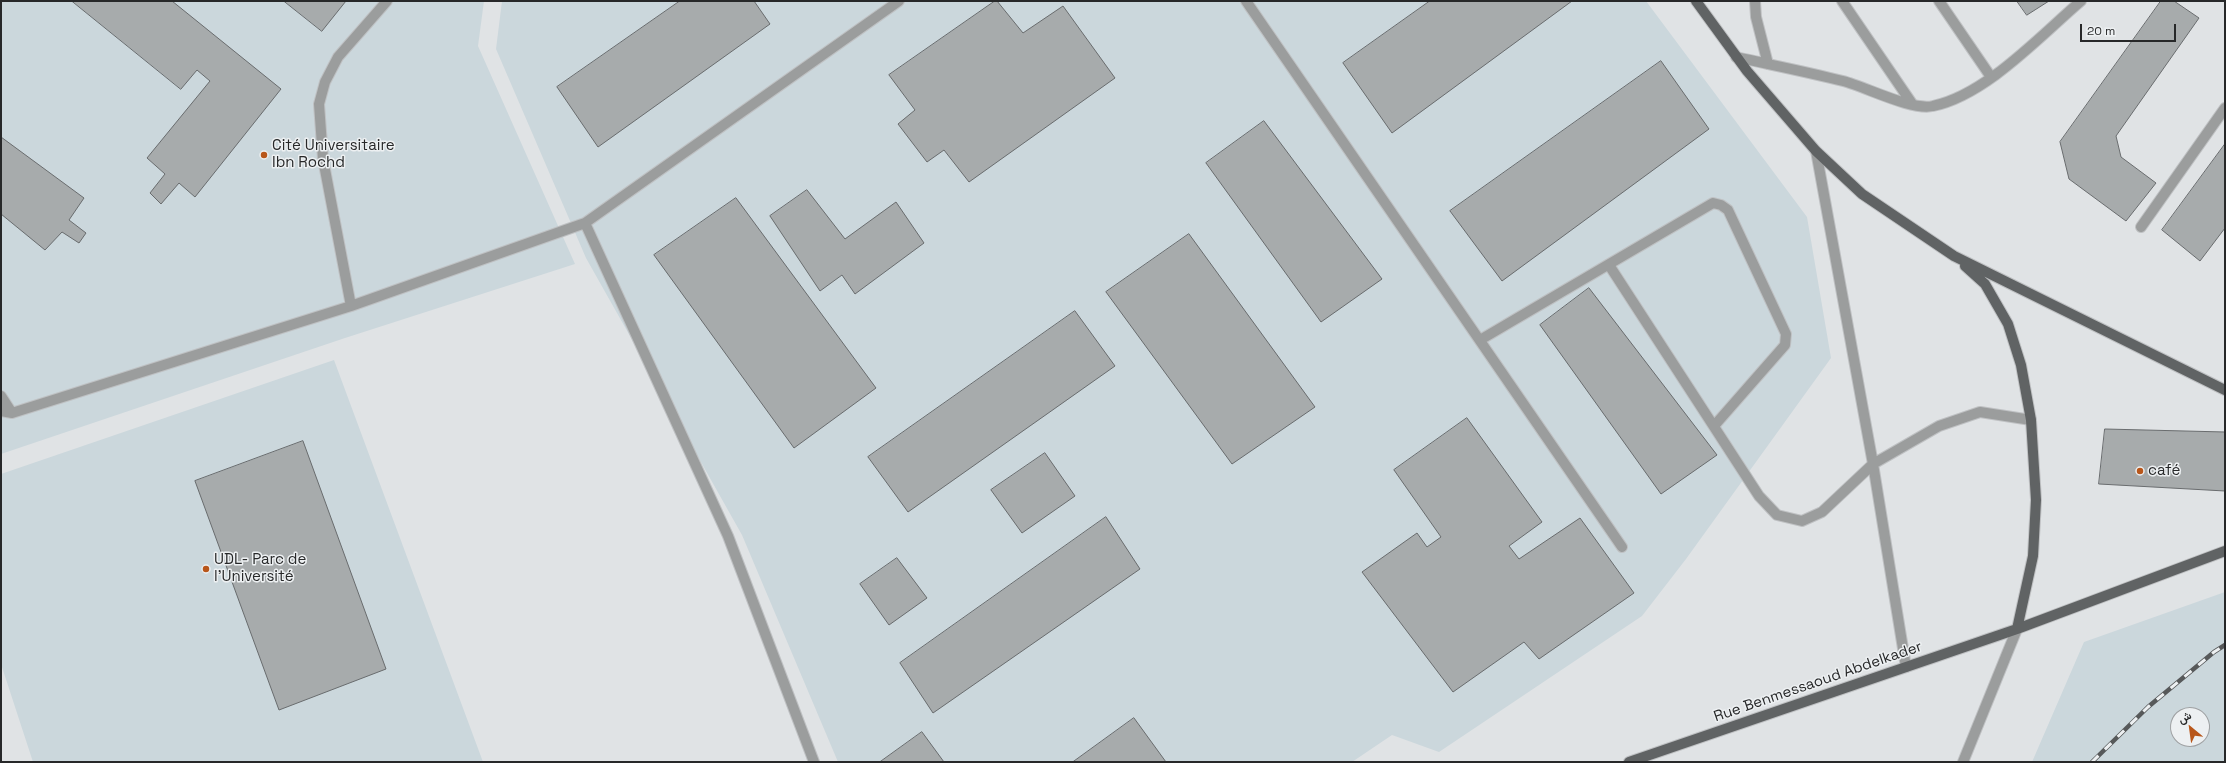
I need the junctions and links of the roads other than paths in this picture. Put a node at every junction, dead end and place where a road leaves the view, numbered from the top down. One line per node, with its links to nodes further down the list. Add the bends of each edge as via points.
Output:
1 (387, 1): 19 (street, via 338,58 325,82 319,104 323,159)
2 (899, 1): 15 (street)
3 (1246, 1): 20 (street)
4 (1696, 1): 9 (main road)
5 (1755, 1): 10 (street, via 1756,17)
6 (1842, 1): 12 (street)
7 (1939, 1): 11 (street)
8 (2081, 1): 11 (street)
9 (1736, 57): 10 (street); 14 (main road)
10 (1768, 64): 12 (street, via 1844,81)
11 (1991, 78): 12 (street, via 1960,97 1932,107)
12 (1913, 105)
13 (2225, 108): 16 (street)
14 (1816, 151): 17 (main road, via 1862,194); 27 (street)
15 (585, 223): 19 (street); 32 (street, via 728,536)
16 (2141, 227)
17 (1954, 256): 21 (main road); 25 (main road, via 1986,284 2008,324 2021,365)
18 (1609, 265): 20 (street); 26 (street); 26 (street, via 1713,203 1728,210 1786,334 1785,345)
19 (350, 306): 24 (street)
20 (1480, 340): 28 (street)
21 (2225, 390)
22 (1, 396): 24 (street)
23 (1, 411): 24 (street)
24 (12, 413)
25 (2031, 420): 27 (street, via 1980,412 1939,426); 30 (main road, via 2036,500 2033,556)
26 (1714, 426): 27 (street, via 1759,496 1777,515 1802,522 1822,512)
27 (1873, 464): 31 (street)
28 (1622, 547)
29 (2225, 552): 30 (main road, Rue Benmessaoud Abdelkader)
30 (2017, 629): 31 (main road, Rue Benmessaoud Abdelkader); 34 (street)
31 (1906, 667): 33 (main road, Rue Benmessaoud Abdelkader)
32 (814, 762)
33 (1629, 762)
34 (1963, 762)

